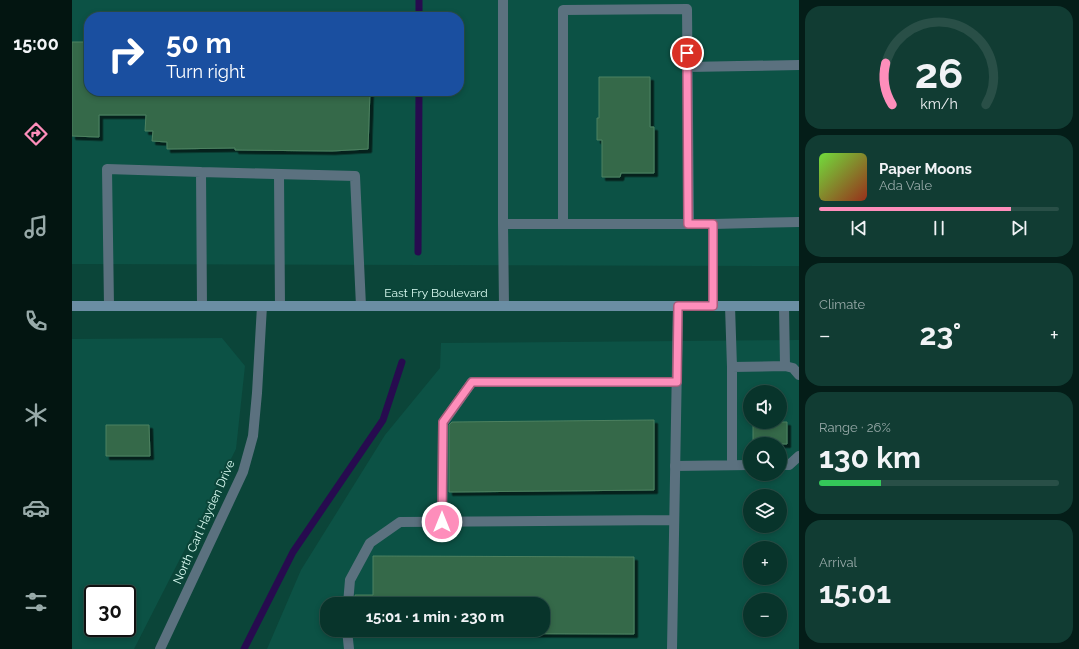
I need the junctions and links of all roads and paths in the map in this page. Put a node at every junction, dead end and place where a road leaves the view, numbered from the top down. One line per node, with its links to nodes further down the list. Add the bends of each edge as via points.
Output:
1 (503, 0): 7 (street)
2 (799, 65): 3 (street)
3 (687, 67): 8 (street, via 687,9 563,10); 9 (street)
4 (201, 172): 5 (street); 12 (street, via 107,169); 13 (street)
5 (279, 175): 15 (street); 16 (street, via 355,176)
6 (799, 222): 10 (street)
7 (503, 224): 8 (street); 17 (street)
8 (563, 224): 9 (street)
9 (688, 224): 10 (street)
10 (713, 224): 19 (street)
11 (72, 306): 12 (main road, East Fry Boulevard)
12 (109, 306): 13 (main road, East Fry Boulevard)
13 (202, 306): 14 (main road, East Fry Boulevard)
14 (262, 306): 15 (main road, East Fry Boulevard); 36 (street, North Carl Hayden Drive, via 253,436 243,472)
15 (280, 306): 16 (main road, East Fry Boulevard)
16 (361, 306): 17 (main road, East Fry Boulevard)
17 (504, 306): 18 (main road, East Fry Boulevard)
18 (678, 306): 19 (main road, East Fry Boulevard); 26 (street)
19 (713, 306): 20 (main road, East Fry Boulevard)
20 (730, 306): 21 (main road, East Fry Boulevard); 24 (street)
21 (784, 306): 22 (main road, East Fry Boulevard); 23 (street)
22 (799, 306)
23 (785, 366): 24 (street); 25 (street, via 793,368)
24 (732, 367): 29 (street)
25 (799, 375)
26 (677, 382): 31 (street); 33 (street, via 472,382 443,422)
27 (799, 456): 28 (street)
28 (787, 463)
29 (732, 465): 30 (street); 31 (street)
30 (743, 465)
31 (675, 466): 32 (street)
32 (674, 520): 33 (street); 38 (street)
33 (442, 522): 34 (street, via 400,522 370,543 350,580)
34 (349, 597)
35 (348, 637): 37 (street)
36 (160, 649)
37 (349, 649)
38 (672, 649)

